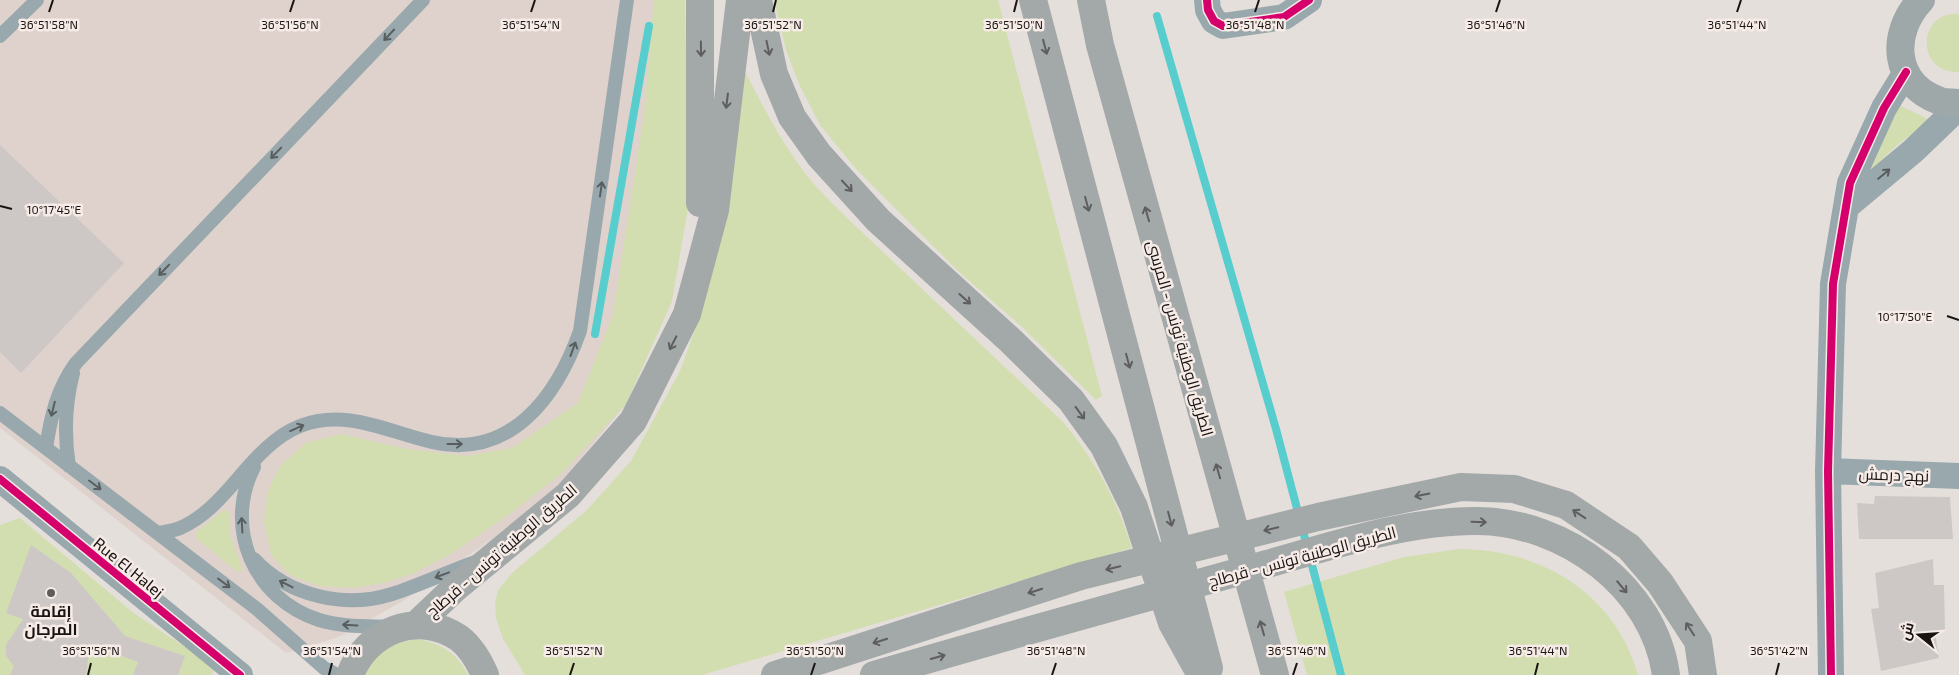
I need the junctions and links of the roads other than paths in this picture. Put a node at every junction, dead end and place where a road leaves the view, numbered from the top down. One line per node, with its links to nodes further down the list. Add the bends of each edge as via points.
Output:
1 (37, 0): 13 (lane)
2 (423, 0): 20 (lane, one-way to 20)
3 (627, 0): 23 (lane, one-way to 3, via 284,435 318,421 356,420 434,443 457,445 504,433 524,421 542,404 558,382 580,331)
4 (700, 0): 19 (highway, one-way to 19, via 700,207)
5 (740, 0): 19 (highway, الطريق الوطنية تونس - قرطاج, one-way to 19, via 715,210)
6 (758, 0): 38 (highway, one-way to 38, via 774,74 792,117 818,155 878,220 1071,400 1104,446 1134,506 1172,623)
7 (1033, 0): 39 (highway, one-way to 39)
8 (1091, 0): 14 (highway, الطريق الوطنية تونس - المرسى)
9 (1101, 0): 14 (highway)
10 (1207, 0): 11 (street, via 1214,21 1223,26 1284,17)
11 (1309, 0)
12 (1921, 0): 15 (street, via 1908,13 1901,32 1900,53)
13 (0, 36)
14 (1100, 45): 40 (highway, الطريق الوطنية تونس - المرسى, one-way to 14)
15 (1906, 72): 16 (street, via 1920,90 1940,101); 18 (street, via 1884,108 1857,166)
16 (1959, 103)
17 (1959, 107): 18 (street, one-way to 17, via 1913,151)
18 (1847, 206): 25 (street, via 1833,284)
19 (687, 314): 30 (highway, الطريق الوطنية تونس - قرطاج, one-way to 30, via 633,421 568,494)
20 (76, 362): 22 (lane, one-way to 22, via 55,401); 24 (lane, via 66,421)
21 (0, 413): 22 (lane)
22 (46, 448): 24 (lane)
23 (259, 458): 28 (lane, via 205,512 179,529); 29 (lane, one-way to 23, via 242,503 248,479)
24 (69, 466): 28 (lane, one-way to 28)
25 (1828, 471): 26 (street, نهج درمش); 43 (street)
26 (1959, 476)
27 (0, 479): 32 (street, Rue El Halej)
28 (158, 533): 33 (lane, one-way to 33, via 257,609 324,668)
29 (246, 550): 30 (lane, one-way to 29, via 392,594 346,600 308,593 280,581); 31 (lane, one-way to 29, via 341,625 300,613 267,587)
30 (503, 550): 31 (highway, الطريق الوطنية تونس - قرطاج)
31 (408, 626): 34 (highway, الطريق الوطنية تونس - قرطاج, via 381,635 366,647); 35 (highway, الطريق الوطنية تونس - قرطاج, via 438,628 459,638 475,654)
32 (240, 675)
33 (337, 675)
34 (350, 675)
35 (485, 675)
36 (775, 675): 42 (highway, one-way to 36, via 1698,642 1660,583 1629,547 1566,505 1514,489 1461,487 1318,517 1081,576)
37 (874, 675): 41 (highway, الطريق الوطنية تونس - قرطاج, one-way to 41, via 1345,543 1416,527 1479,521 1524,528 1567,543 1610,573 1646,615 1657,639)
38 (1201, 675)
39 (1210, 675)
40 (1275, 675)
41 (1666, 675)
42 (1703, 675)
43 (1830, 675)

